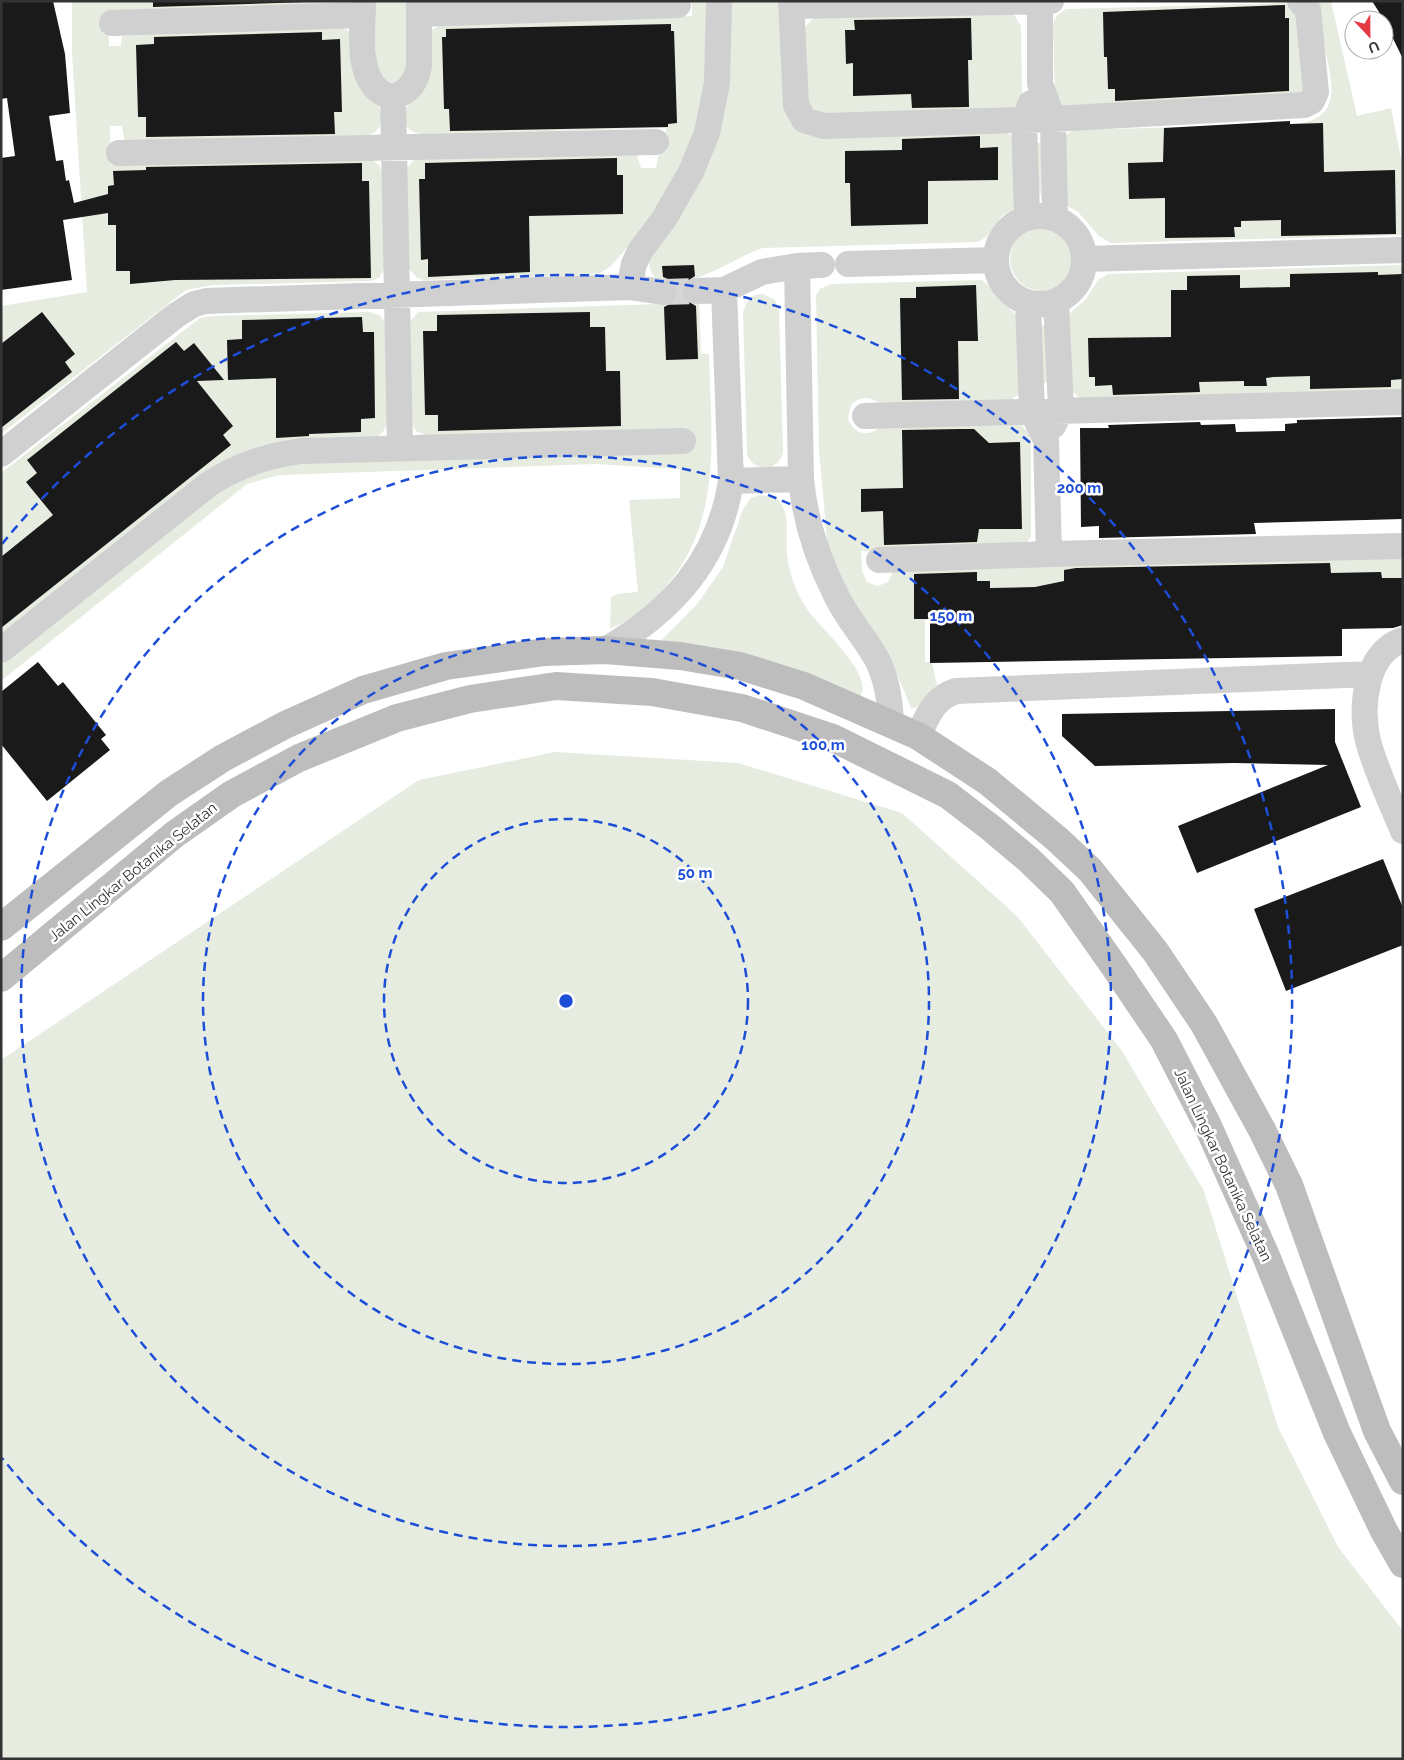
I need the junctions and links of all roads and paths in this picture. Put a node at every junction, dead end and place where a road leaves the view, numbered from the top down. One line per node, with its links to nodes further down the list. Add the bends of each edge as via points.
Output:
1 (720, 1): 23 (street, via 717,83 707,133 691,172 664,219 640,251)
2 (1051, 1): 4 (street)
3 (1300, 1): 13 (street, via 1308,10 1316,92 1312,101 1304,105)
4 (1040, 2): 5 (street); 10 (street)
5 (791, 4): 12 (street, via 795,96 799,113 812,124)
6 (678, 5): 7 (street)
7 (420, 7): 11 (street, via 417,77 412,86)
8 (363, 8): 9 (street); 11 (street, via 367,77 382,94)
9 (112, 23)
10 (1040, 84): 12 (street); 13 (street)
11 (393, 97): 15 (street)
12 (1024, 119): 13 (street); 17 (street)
13 (1053, 120): 18 (street)
14 (656, 142): 15 (street)
15 (394, 147): 16 (street); 27 (street)
16 (119, 153)
17 (1028, 216): 18 (street); 21 (street, via 1011,226 999,241)
18 (1055, 217): 20 (street, via 1071,226 1082,241)
19 (1403, 250): 20 (street)
20 (1085, 259): 28 (street, via 1077,285)
21 (996, 260): 22 (street); 29 (street, via 999,278 1011,294)
22 (848, 264)
23 (629, 287): 26 (street); 27 (street)
24 (724, 290): 25 (street); 38 (street, via 762,272 810,265); 39 (street)
25 (696, 291)
26 (663, 292)
27 (397, 294): 36 (street); 37 (street, via 224,299 194,304)
28 (1056, 302): 29 (street); 31 (street)
29 (1028, 303): 32 (street)
30 (1403, 402): 31 (street)
31 (1061, 410): 32 (street); 34 (street)
32 (1032, 411): 33 (street); 34 (street)
33 (865, 416)
34 (1046, 440): 41 (street)
35 (683, 441): 36 (street)
36 (400, 448): 44 (street, via 301,451 254,460 228,471)
37 (1, 454)
38 (801, 479): 39 (street); 47 (street, via 804,510 816,554 836,597 876,657 890,701)
39 (731, 481): 45 (street, via 727,509 714,542 679,594 631,635)
40 (1403, 546): 41 (street)
41 (1049, 554): 42 (street)
42 (879, 560)
43 (1403, 640): 46 (street, via 1383,651)
44 (1, 650)
45 (605, 650): 47 (street, via 680,656 740,666 804,686); 52 (street, via 545,652 446,666 364,690 285,725 223,758 169,793)
46 (1370, 674): 48 (street, via 956,691 944,695 933,705); 49 (street, via 1365,711 1367,736)
47 (891, 722): 48 (street)
48 (918, 736): 50 (street, via 987,781)
49 (1403, 831)
50 (1090, 870): 51 (street); 54 (street, via 1155,951 1204,1024 1262,1130 1289,1185 1377,1430)
51 (1062, 892): 53 (street, Jalan Lingkar Botanika Selatan, via 1029,860 948,796 833,738 742,708 652,692 556,686 470,699 397,718 282,767 232,794 175,834); 55 (street, Jalan Lingkar Botanika Selatan, via 1164,1040 1208,1124 1266,1256 1337,1433)
52 (1, 927)
53 (1, 978)
54 (1403, 1481)
55 (1403, 1564)

